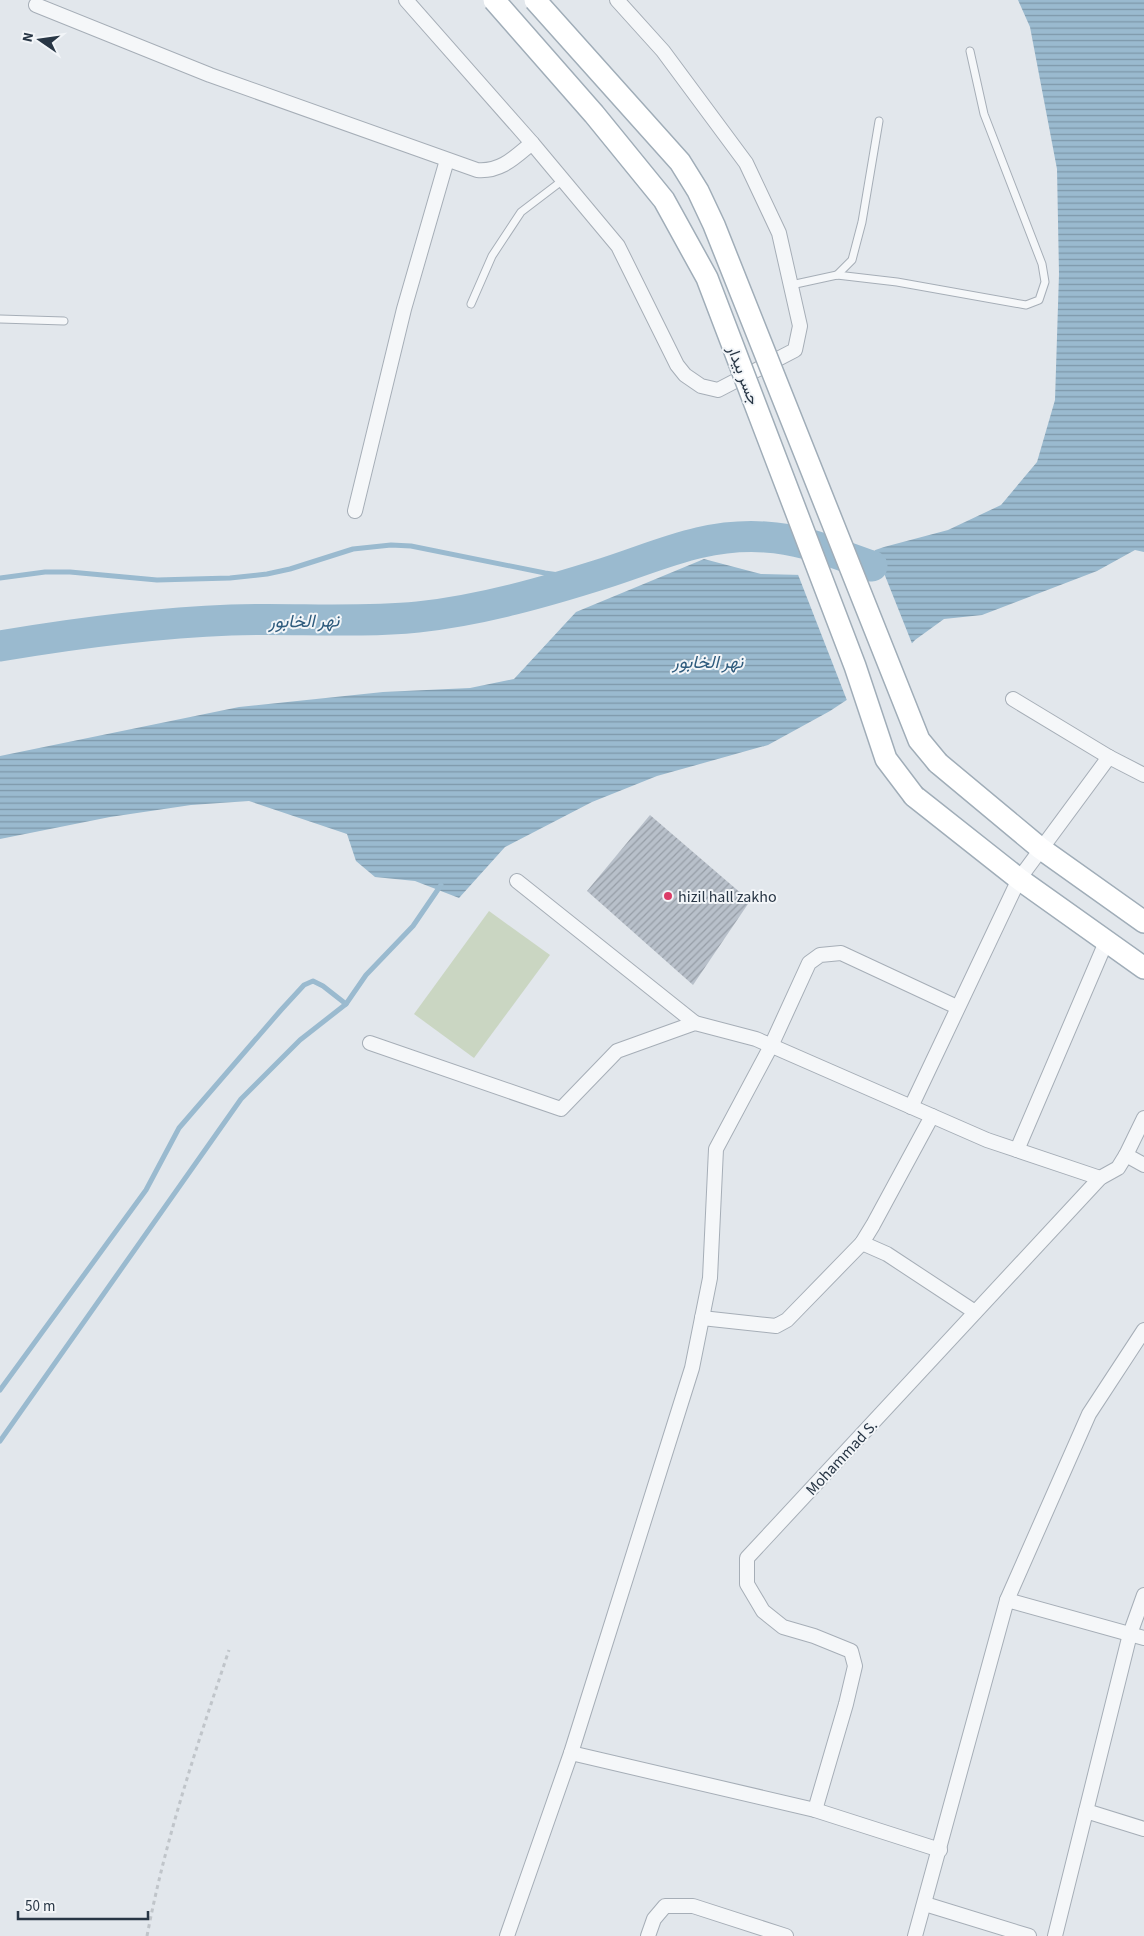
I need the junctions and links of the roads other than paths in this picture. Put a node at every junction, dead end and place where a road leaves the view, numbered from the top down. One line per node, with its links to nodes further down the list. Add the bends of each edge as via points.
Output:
1 (406, 0): 8 (street)
2 (494, 0): 21 (main road, جسر بيدار, bridge, via 664,200 707,278 855,666 886,759 914,796)
3 (535, 0): 20 (main road, جسر بيدار, bridge, via 680,162 698,191 918,740 938,763)
4 (618, 0): 12 (street, via 663,51 746,163 779,233)
5 (36, 5): 9 (street, via 210,76)
6 (970, 51): 11 (lane, via 984,114 1042,264 1045,282 1039,300 1026,305)
7 (879, 121): 11 (lane, via 862,222 852,260)
8 (532, 143): 9 (street, via 510,162 494,170 477,170); 10 (street)
9 (447, 160): 16 (street, via 404,309)
10 (563, 180): 12 (street, via 618,246 677,365 701,386 718,390 795,350 800,326); 13 (lane, via 521,212 492,256)
11 (837, 275): 12 (lane)
12 (791, 285)
13 (472, 304)
14 (0, 319): 15 (lane)
15 (64, 322)
16 (355, 511)
17 (1013, 699): 18 (street)
18 (1109, 756): 19 (street); 20 (street)
19 (1144, 775)
20 (1040, 848): 21 (street); 23 (main road, جسر بيدار)
21 (1019, 879): 24 (main road, جسر بيدار); 26 (street)
22 (517, 881): 27 (street)
23 (1144, 922)
24 (1106, 942): 25 (main road, جسر بيدار); 33 (street)
25 (1144, 968)
26 (957, 1007): 29 (street, via 841,953 820,955 808,963); 30 (street)
27 (695, 1023): 28 (street, via 617,1051 561,1109); 29 (street)
28 (370, 1043)
29 (771, 1046): 30 (street); 39 (street, via 716,1149 710,1278)
30 (911, 1107): 31 (street)
31 (932, 1116): 33 (street); 37 (street)
32 (1144, 1118): 34 (street, Mohammad S.)
33 (1017, 1150): 36 (street)
34 (1126, 1155): 35 (street); 36 (street, Mohammad S., via 1118,1168)
35 (1144, 1165)
36 (1100, 1178): 38 (street, Mohammad S.)
37 (862, 1243): 38 (street, via 887,1254); 39 (street, via 787,1320 776,1326)
38 (975, 1312): 46 (street, Mohammad S., via 747,1558 747,1584 763,1611 783,1626 851,1651 855,1666)
39 (702, 1318): 45 (street, via 692,1368)
40 (1144, 1330): 42 (street, via 1089,1414)
41 (1144, 1595): 43 (street)
42 (1007, 1600): 43 (street); 49 (street)
43 (1130, 1634): 44 (street); 47 (street)
44 (1144, 1638)
45 (571, 1753): 46 (street); 52 (street)
46 (815, 1810): 49 (street)
47 (1086, 1811): 48 (street); 56 (street)
48 (1144, 1829)
49 (940, 1850): 50 (street)
50 (925, 1904): 54 (street); 55 (street)
51 (779, 1935): 53 (street, via 693,1906 665,1906 654,1919)
52 (506, 1936)
53 (648, 1936)
54 (915, 1936)
55 (1029, 1936)
56 (1055, 1936)

